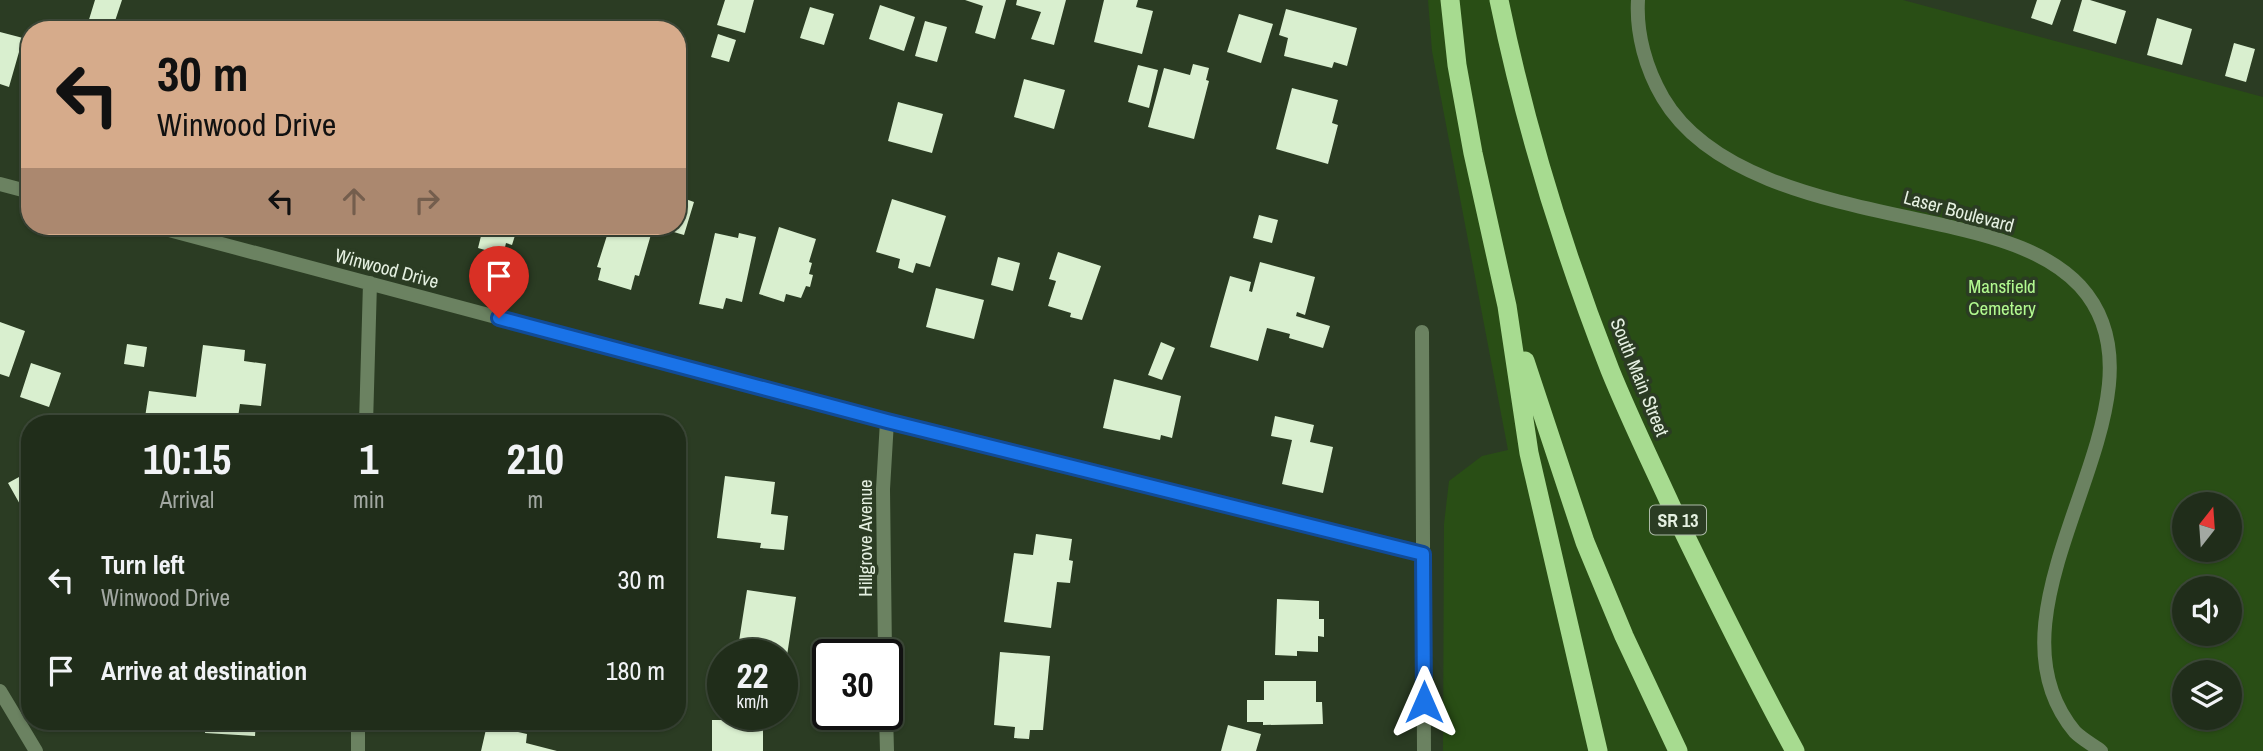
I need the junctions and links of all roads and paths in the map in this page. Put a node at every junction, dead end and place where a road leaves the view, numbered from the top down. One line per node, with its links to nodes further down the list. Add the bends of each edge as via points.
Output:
1 (1450, 0): 8 (highway, via 1473,153)
2 (1499, 0): 25 (highway, South Main Street / SR 13, via 1533,143 1611,372 1695,555)
3 (1638, 0): 26 (street, Laser Boulevard, via 1640,37 1651,78 1672,113 1698,141 1746,171 1807,192 2012,244 2056,265 2081,287 2101,320 2110,361 2107,400 2053,582 2043,650 2057,704 2076,733)
4 (0, 184): 5 (street)
5 (21, 190)
6 (188, 235): 7 (street, Winwood Drive)
7 (370, 284): 10 (street); 11 (street, Winwood Drive)
8 (1507, 306): 23 (highway, via 1531,464); 24 (highway, via 1585,542)
9 (1422, 332): 12 (street)
10 (366, 415)
11 (887, 421): 12 (street, Winwood Drive); 13 (street, Hillgrove Avenue)
12 (1423, 554): 22 (street)
13 (885, 639)
14 (0, 691): 15 (street)
15 (21, 726)
16 (23, 730): 19 (street)
17 (358, 730): 20 (street)
18 (886, 730): 21 (street)
19 (36, 751)
20 (358, 751)
21 (887, 751)
22 (1424, 751)
23 (1598, 751)
24 (1678, 751)
25 (1795, 751)
26 (2101, 751)

